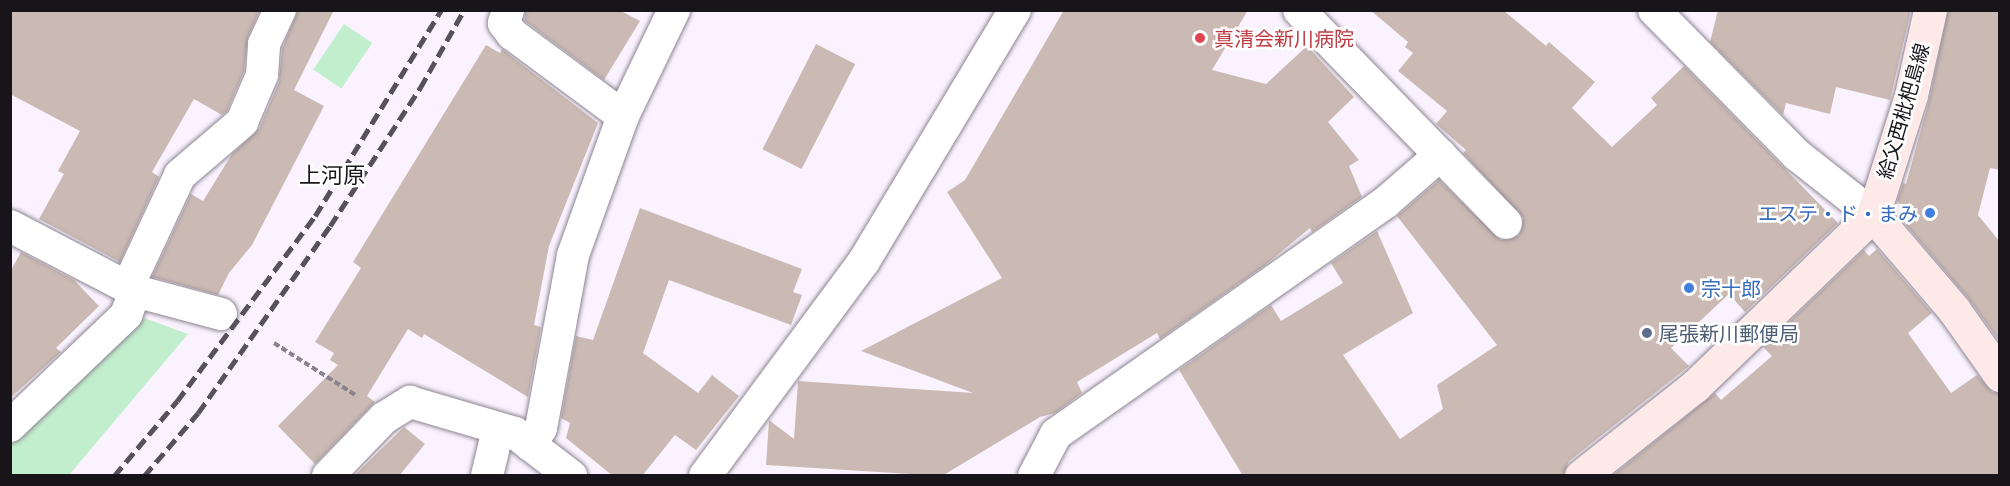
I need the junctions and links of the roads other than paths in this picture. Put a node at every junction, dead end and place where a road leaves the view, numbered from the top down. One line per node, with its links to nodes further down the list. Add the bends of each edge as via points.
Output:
1 (280, 10): 13 (street, via 264,44 262,75 242,122 180,175)
2 (508, 10): 8 (street, via 504,23 512,34)
3 (674, 10): 8 (street)
4 (1015, 10): 22 (street, via 864,261)
5 (1299, 10): 9 (street)
6 (1654, 10): 10 (street, via 1797,155)
7 (1930, 10): 10 (main road, 給父西枇杷島線, via 1911,95)
8 (623, 116): 18 (street, via 573,255 541,428)
9 (1440, 155): 11 (street); 23 (street, via 1386,202 1056,434)
10 (1873, 215): 15 (main road, via 1954,310); 24 (main road, 給父西枇杷島線, via 1695,386)
11 (1506, 223)
12 (10, 226): 13 (street)
13 (132, 288): 14 (street); 16 (street, via 126,315)
14 (221, 314)
15 (2000, 375)
16 (10, 426)
17 (498, 429): 18 (street, via 515,433); 19 (street, via 410,402 384,418); 20 (street)
18 (530, 445): 21 (street)
19 (328, 476)
20 (487, 476)
21 (571, 476)
22 (705, 476)
23 (1034, 476)
24 (1581, 476)

